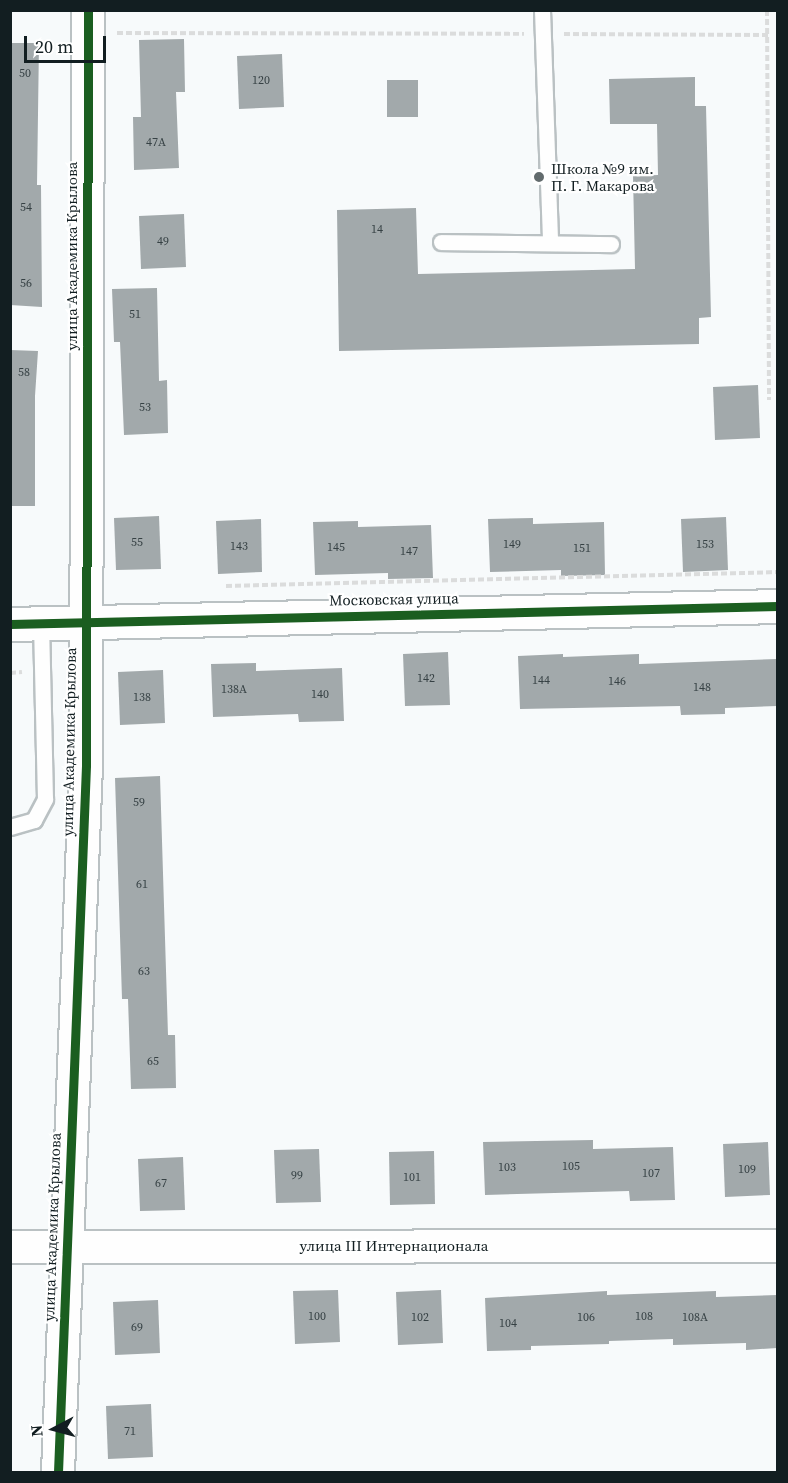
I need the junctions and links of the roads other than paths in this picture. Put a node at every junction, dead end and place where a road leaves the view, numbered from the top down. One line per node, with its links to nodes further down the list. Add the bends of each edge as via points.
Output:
1 (542, 10): 4 (lane)
2 (88, 22): 7 (street, улица Академика Крылова)
3 (441, 242): 4 (lane)
4 (550, 243): 5 (lane)
5 (611, 244)
6 (777, 606): 7 (street, Московская улица)
7 (86, 621): 8 (street, Московская улица); 10 (street, улица Академика Крылова, via 86,765)
8 (26, 623): 9 (lane, via 45,799 34,820)
9 (10, 826)
10 (66, 1246): 11 (street, улица III Интернационала); 12 (street, улица III Интернационала); 13 (street, улица Академика Крылова)
11 (777, 1246)
12 (10, 1247)
13 (58, 1473)

